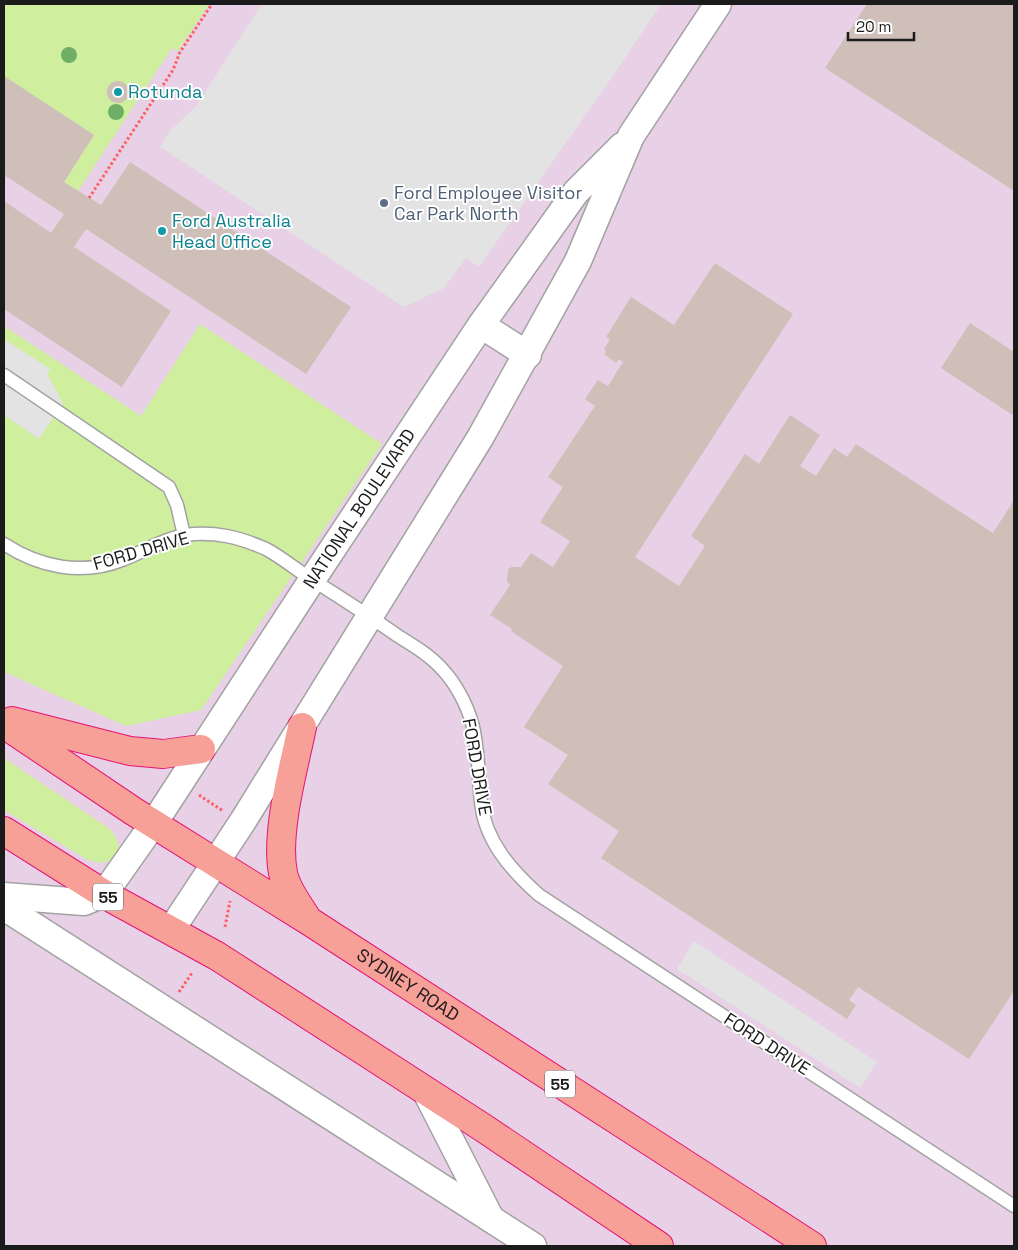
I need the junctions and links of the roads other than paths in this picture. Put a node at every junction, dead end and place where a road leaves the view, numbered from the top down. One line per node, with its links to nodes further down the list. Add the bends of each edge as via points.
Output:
1 (718, 4): 2 (street, NATIONAL BOULEVARD)
2 (631, 136): 3 (street, NATIONAL BOULEVARD, via 576,192); 4 (street, NATIONAL BOULEVARD, via 578,262)
3 (481, 325): 4 (street); 8 (street, NATIONAL BOULEVARD)
4 (528, 355): 9 (street, NATIONAL BOULEVARD)
5 (4, 375): 6 (lane, via 161,479 174,494)
6 (184, 536): 7 (lane, FORD DRIVE, via 120,561 91,567 58,567 33,561); 8 (lane, FORD DRIVE, via 217,534 240,538 268,550)
7 (4, 544)
8 (312, 580): 9 (lane, FORD DRIVE); 13 (street, NATIONAL BOULEVARD)
9 (371, 617): 12 (street, NATIONAL BOULEVARD); 23 (lane, FORD DRIVE, via 426,654 444,670 460,695 472,723 481,804 488,831 514,873 548,900)
10 (4, 719): 13 (highway, via 130,751 164,754)
11 (4, 724): 14 (highway, SYDNEY ROAD / 55)
12 (302, 726): 16 (street, NATIONAL BOULEVARD); 20 (highway, via 281,853 283,874)
13 (201, 749): 14 (street, NATIONAL BOULEVARD)
14 (154, 823): 16 (highway, SYDNEY ROAD / 55); 17 (street, NATIONAL BOULEVARD)
15 (4, 831): 17 (highway, 55)
16 (216, 863): 20 (highway, SYDNEY ROAD / 55); 21 (street, NATIONAL BOULEVARD)
17 (104, 894): 18 (street, via 84,902); 21 (highway, 55)
18 (4, 896)
19 (4, 907): 24 (street)
20 (309, 921): 27 (highway, SYDNEY ROAD / 55)
21 (171, 930): 22 (highway, 55, via 217,956)
22 (425, 1090): 24 (street); 26 (highway, 55)
23 (1014, 1206)
24 (491, 1219): 25 (street)
25 (533, 1246)
26 (658, 1246)
27 (812, 1246)

